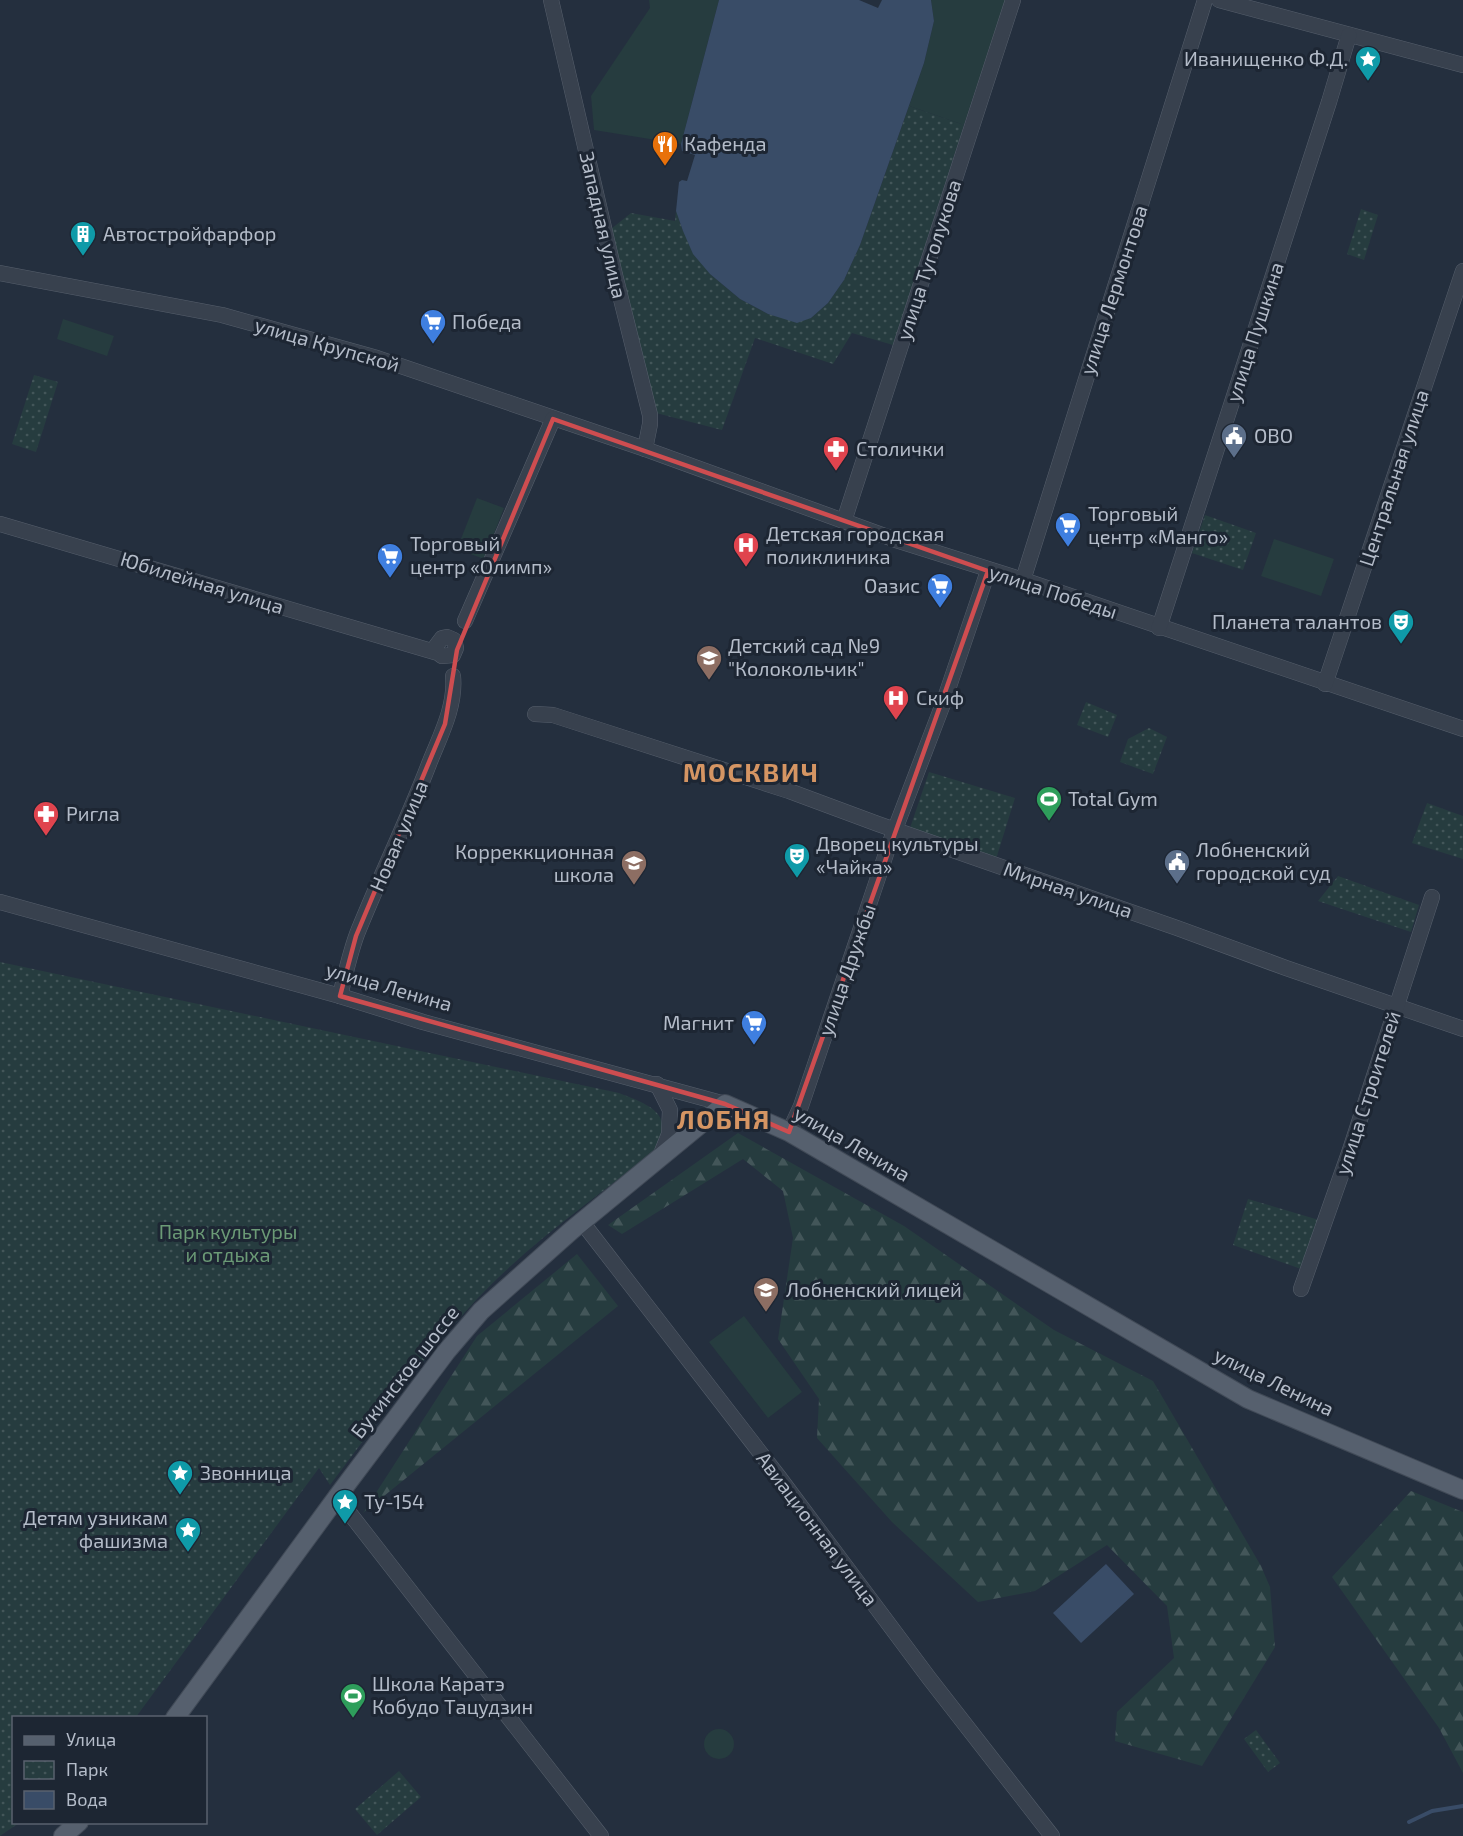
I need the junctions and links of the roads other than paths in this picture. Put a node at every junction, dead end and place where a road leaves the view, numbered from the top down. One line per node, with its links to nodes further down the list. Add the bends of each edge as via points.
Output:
1 (551, 0): 10 (street, Западная улица, via 650,415)
2 (1013, 0): 11 (street, улица Туголукова)
3 (1205, 0): 14 (street, улица Лермонтова)
4 (1219, 0): 5 (street)
5 (1349, 35): 6 (street); 15 (street, улица Пушкина)
6 (1463, 65)
7 (1463, 272): 17 (street, Центральная улица)
8 (0, 273): 9 (street, улица Крупской, via 222,315 377,358)
9 (554, 419): 10 (street, улица Крупской); 16 (street, via 465,621)
10 (645, 449): 11 (street, улица Победы)
11 (844, 521): 13 (street, улица Победы)
12 (0, 524): 16 (street, Юбилейная улица, via 403,644)
13 (988, 571): 14 (street, улица Победы); 20 (street, улица Дружбы)
14 (1023, 580): 15 (street, улица Победы)
15 (1159, 628): 17 (street, улица Победы)
16 (446, 647): 23 (street, Новая улица, via 453,676 452,703 356,936)
17 (1325, 684): 19 (street, улица Победы)
18 (535, 714): 20 (street, Мирная улица, via 564,718)
19 (1463, 729)
20 (895, 830): 24 (street, Мирная улица); 28 (street, улица Дружбы)
21 (1432, 897): 24 (street, улица Строителей)
22 (0, 902): 23 (street, улица Ленина)
23 (340, 996): 26 (street, улица Ленина)
24 (1396, 1006): 25 (street, Мирная улица); 31 (street, улица Строителей)
25 (1463, 1029)
26 (657, 1084): 27 (street, улица Ленина); 29 (street, via 670,1110 669,1134)
27 (725, 1104): 28 (main road, улица Ленина); 29 (main road, Букинское шоссе)
28 (789, 1132): 32 (main road, улица Ленина, via 1248,1399)
29 (659, 1159): 30 (main road, Букинское шоссе)
30 (582, 1222): 33 (main road, Букинское шоссе, via 481,1311); 38 (street, Авиационная улица)
31 (1301, 1289)
32 (1463, 1490)
33 (337, 1497): 34 (main road, Букинское шоссе); 37 (street)
34 (177, 1716)
35 (77, 1824): 36 (main road)
36 (63, 1836)
37 (602, 1836)
38 (1052, 1836)

